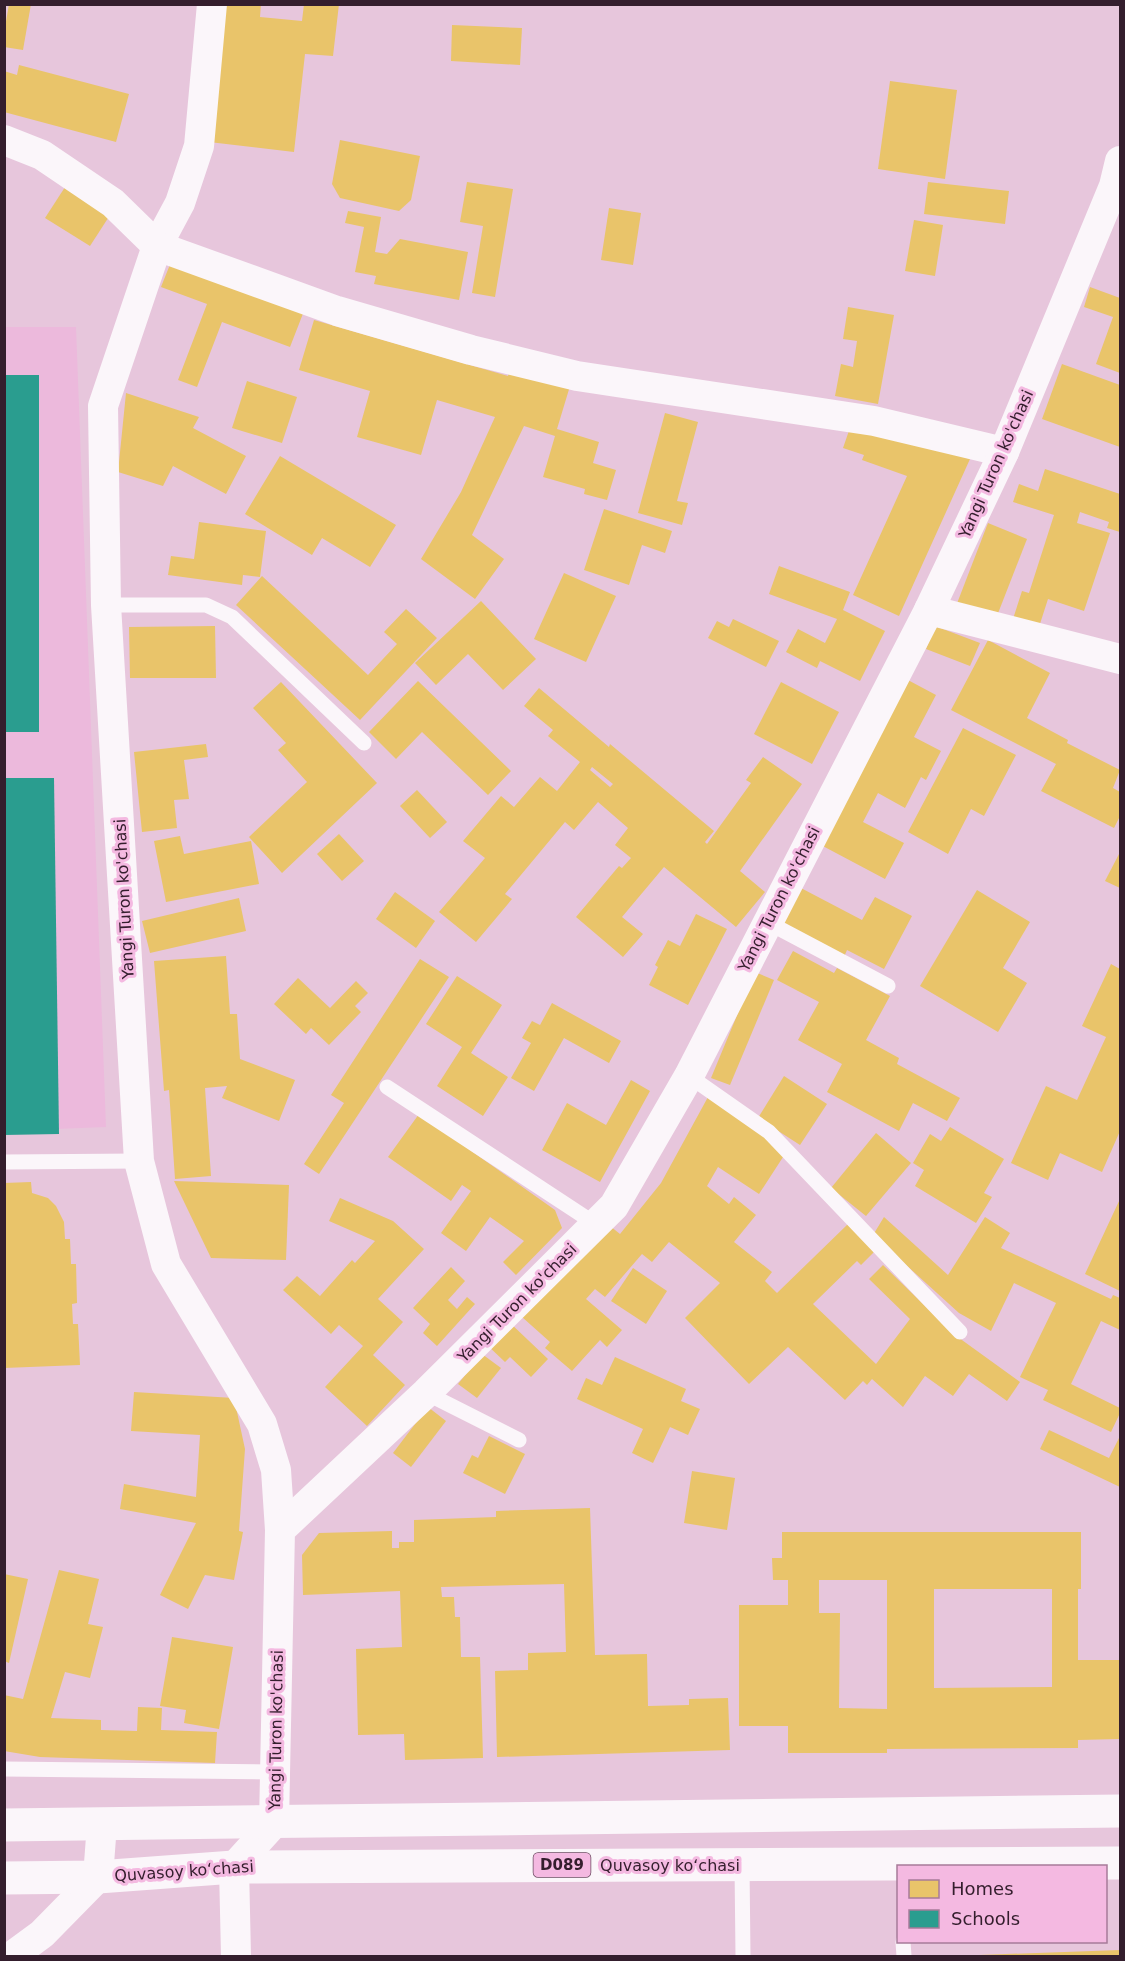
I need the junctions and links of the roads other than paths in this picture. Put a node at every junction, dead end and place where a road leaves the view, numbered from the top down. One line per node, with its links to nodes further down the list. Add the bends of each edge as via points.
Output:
1 (212, 4): 4 (street, Yangi Turon ko'chasi, via 199,146 180,203)
2 (4, 140): 4 (street, via 42,155 113,203)
3 (1120, 161): 5 (street, Yangi Turon ko'chasi, via 1114,186)
4 (157, 246): 5 (street, via 337,311 577,376 874,421); 6 (street, Yangi Turon ko'chasi, via 103,406)
5 (1004, 452): 7 (street, Yangi Turon ko'chasi)
6 (106, 605): 9 (lane, via 206,605 232,617); 14 (street, Yangi Turon ko'chasi)
7 (929, 610): 8 (street); 10 (street, Yangi Turon ko'chasi)
8 (1120, 659)
9 (364, 743)
10 (767, 922): 11 (lane); 12 (street, Yangi Turon ko'chasi)
11 (888, 986)
12 (689, 1076): 16 (street, Yangi Turon ko'chasi, via 614,1206); 17 (lane, via 769,1132)
13 (387, 1087): 16 (lane)
14 (140, 1161): 15 (lane); 20 (street, Yangi Turon ko'chasi, via 166,1264 262,1424 276,1470)
15 (4, 1162)
16 (597, 1225): 18 (street, Yangi Turon ko'chasi)
17 (960, 1332)
18 (426, 1393): 19 (lane); 20 (street, Yangi Turon ko'chasi)
19 (519, 1440)
20 (280, 1530): 22 (street, Yangi Turon ko'chasi)
21 (4, 1769): 22 (lane)
22 (275, 1772): 24 (street, Yangi Turon ko'chasi)
23 (1120, 1811): 24 (main road)
24 (274, 1823): 25 (main road); 30 (street)
25 (102, 1824): 26 (main road); 31 (street)
26 (4, 1826)
27 (1120, 1863): 29 (main road, Quvasoy koʻchasi / D089)
28 (742, 1865): 29 (main road, Quvasoy koʻchasi / D089); 30 (main road, Quvasoy koʻchasi / D089); 35 (lane)
29 (902, 1865)
30 (234, 1867): 31 (main road, Quvasoy koʻchasi / D089); 34 (street)
31 (98, 1877): 32 (main road, Quvasoy koʻchasi / D089); 33 (street, via 42,1934)
32 (4, 1878)
33 (12, 1956)
34 (236, 1956)
35 (742, 1956)

